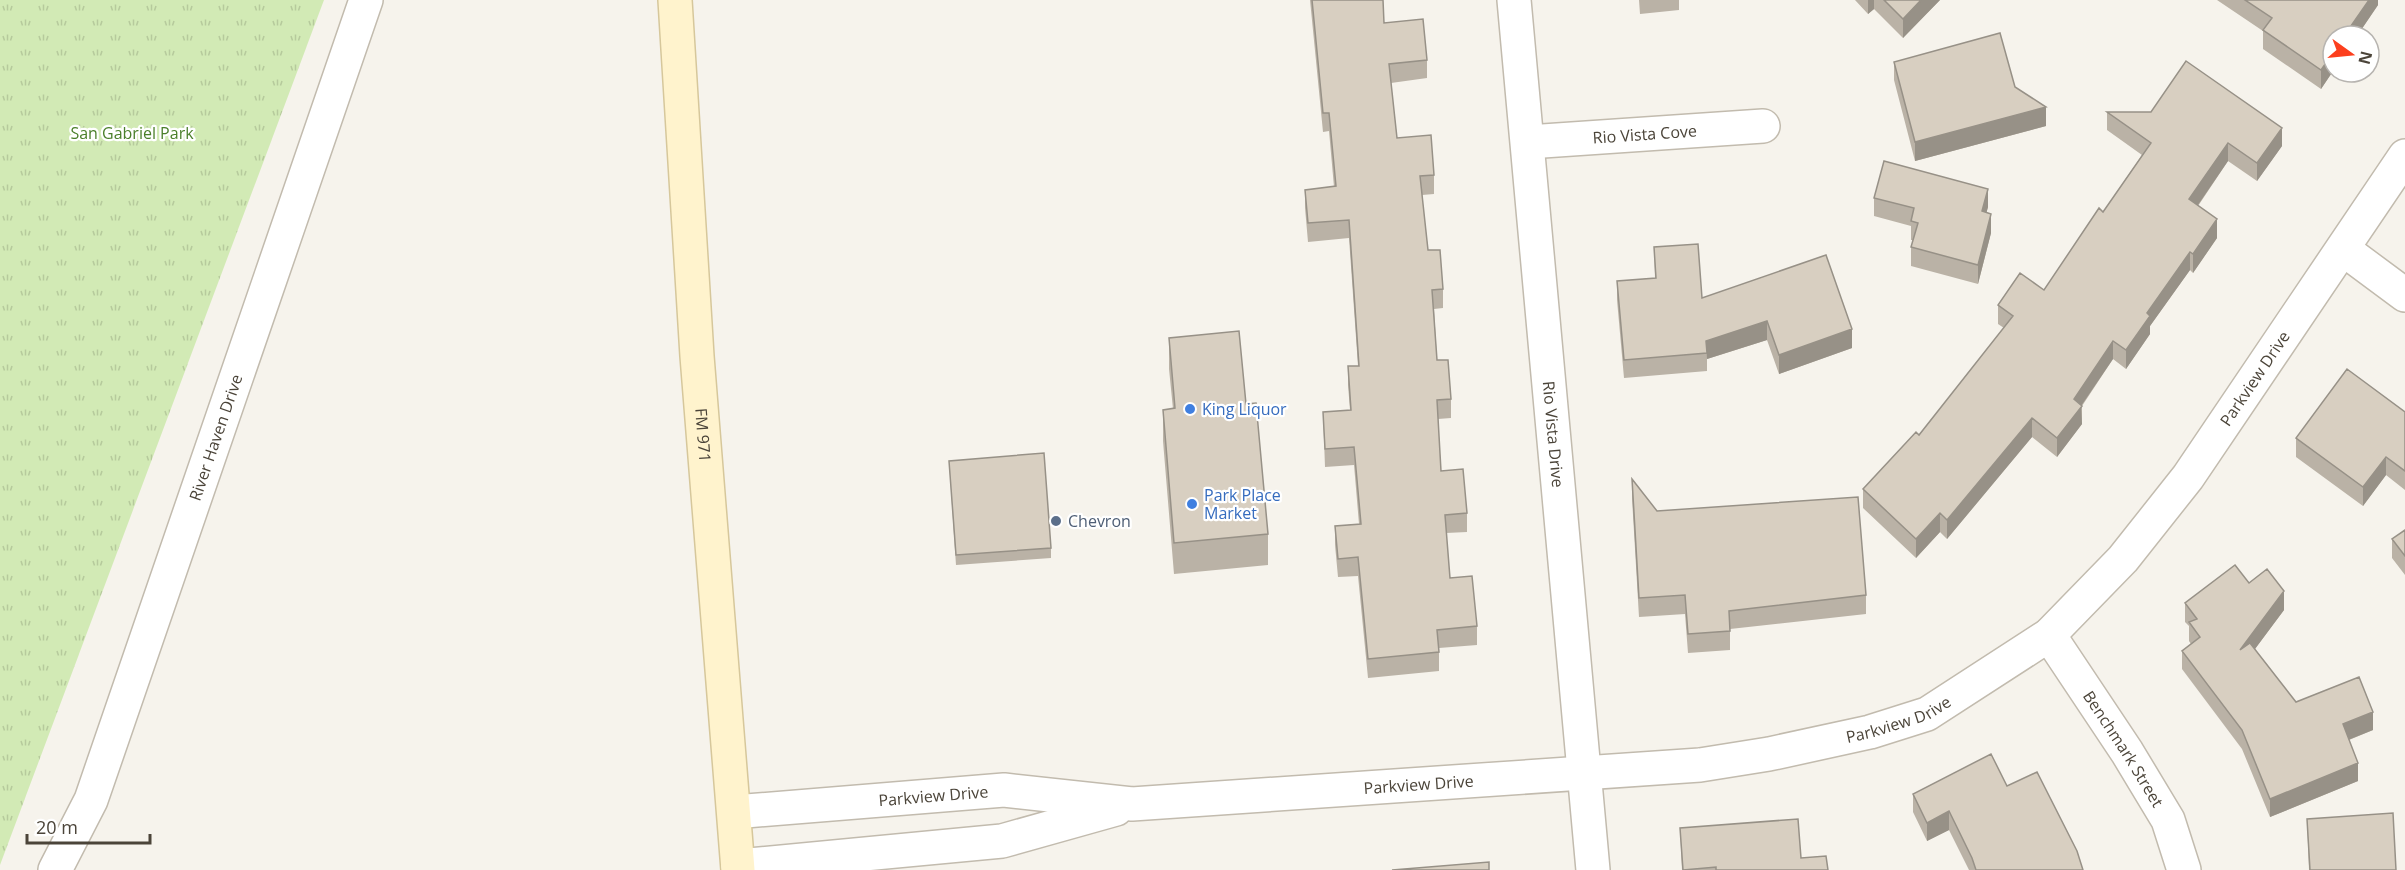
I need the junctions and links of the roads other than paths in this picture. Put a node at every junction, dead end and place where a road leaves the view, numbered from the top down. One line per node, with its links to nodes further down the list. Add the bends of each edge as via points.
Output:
1 (366, 0): 14 (street, River Haven Drive, via 91,800)
2 (675, 0): 12 (main road, FM 971 / FM 971, via 697,356)
3 (1514, 0): 5 (street, Rio Vista Drive)
4 (1763, 126): 5 (street, Rio Vista Cove)
5 (1528, 142): 10 (street, Rio Vista Drive)
6 (2405, 156): 7 (street, Parkview Drive)
7 (2343, 249): 8 (street); 9 (street, Parkview Drive, via 2188,477 2123,559)
8 (2405, 295)
9 (2049, 635): 10 (street, Parkview Drive, via 1927,714 1870,732 1700,765); 16 (street, Benchmark Street, via 2168,820)
10 (1585, 772): 11 (street, Parkview Drive); 15 (street, Rio Vista Drive)
11 (1132, 804): 12 (street, Parkview Drive, via 1004,790); 13 (street, Parkview Drive, via 1002,841)
12 (734, 812): 13 (main road, FM 971 / FM 971)
13 (738, 868)
14 (55, 870)
15 (1593, 870)
16 (2184, 870)

